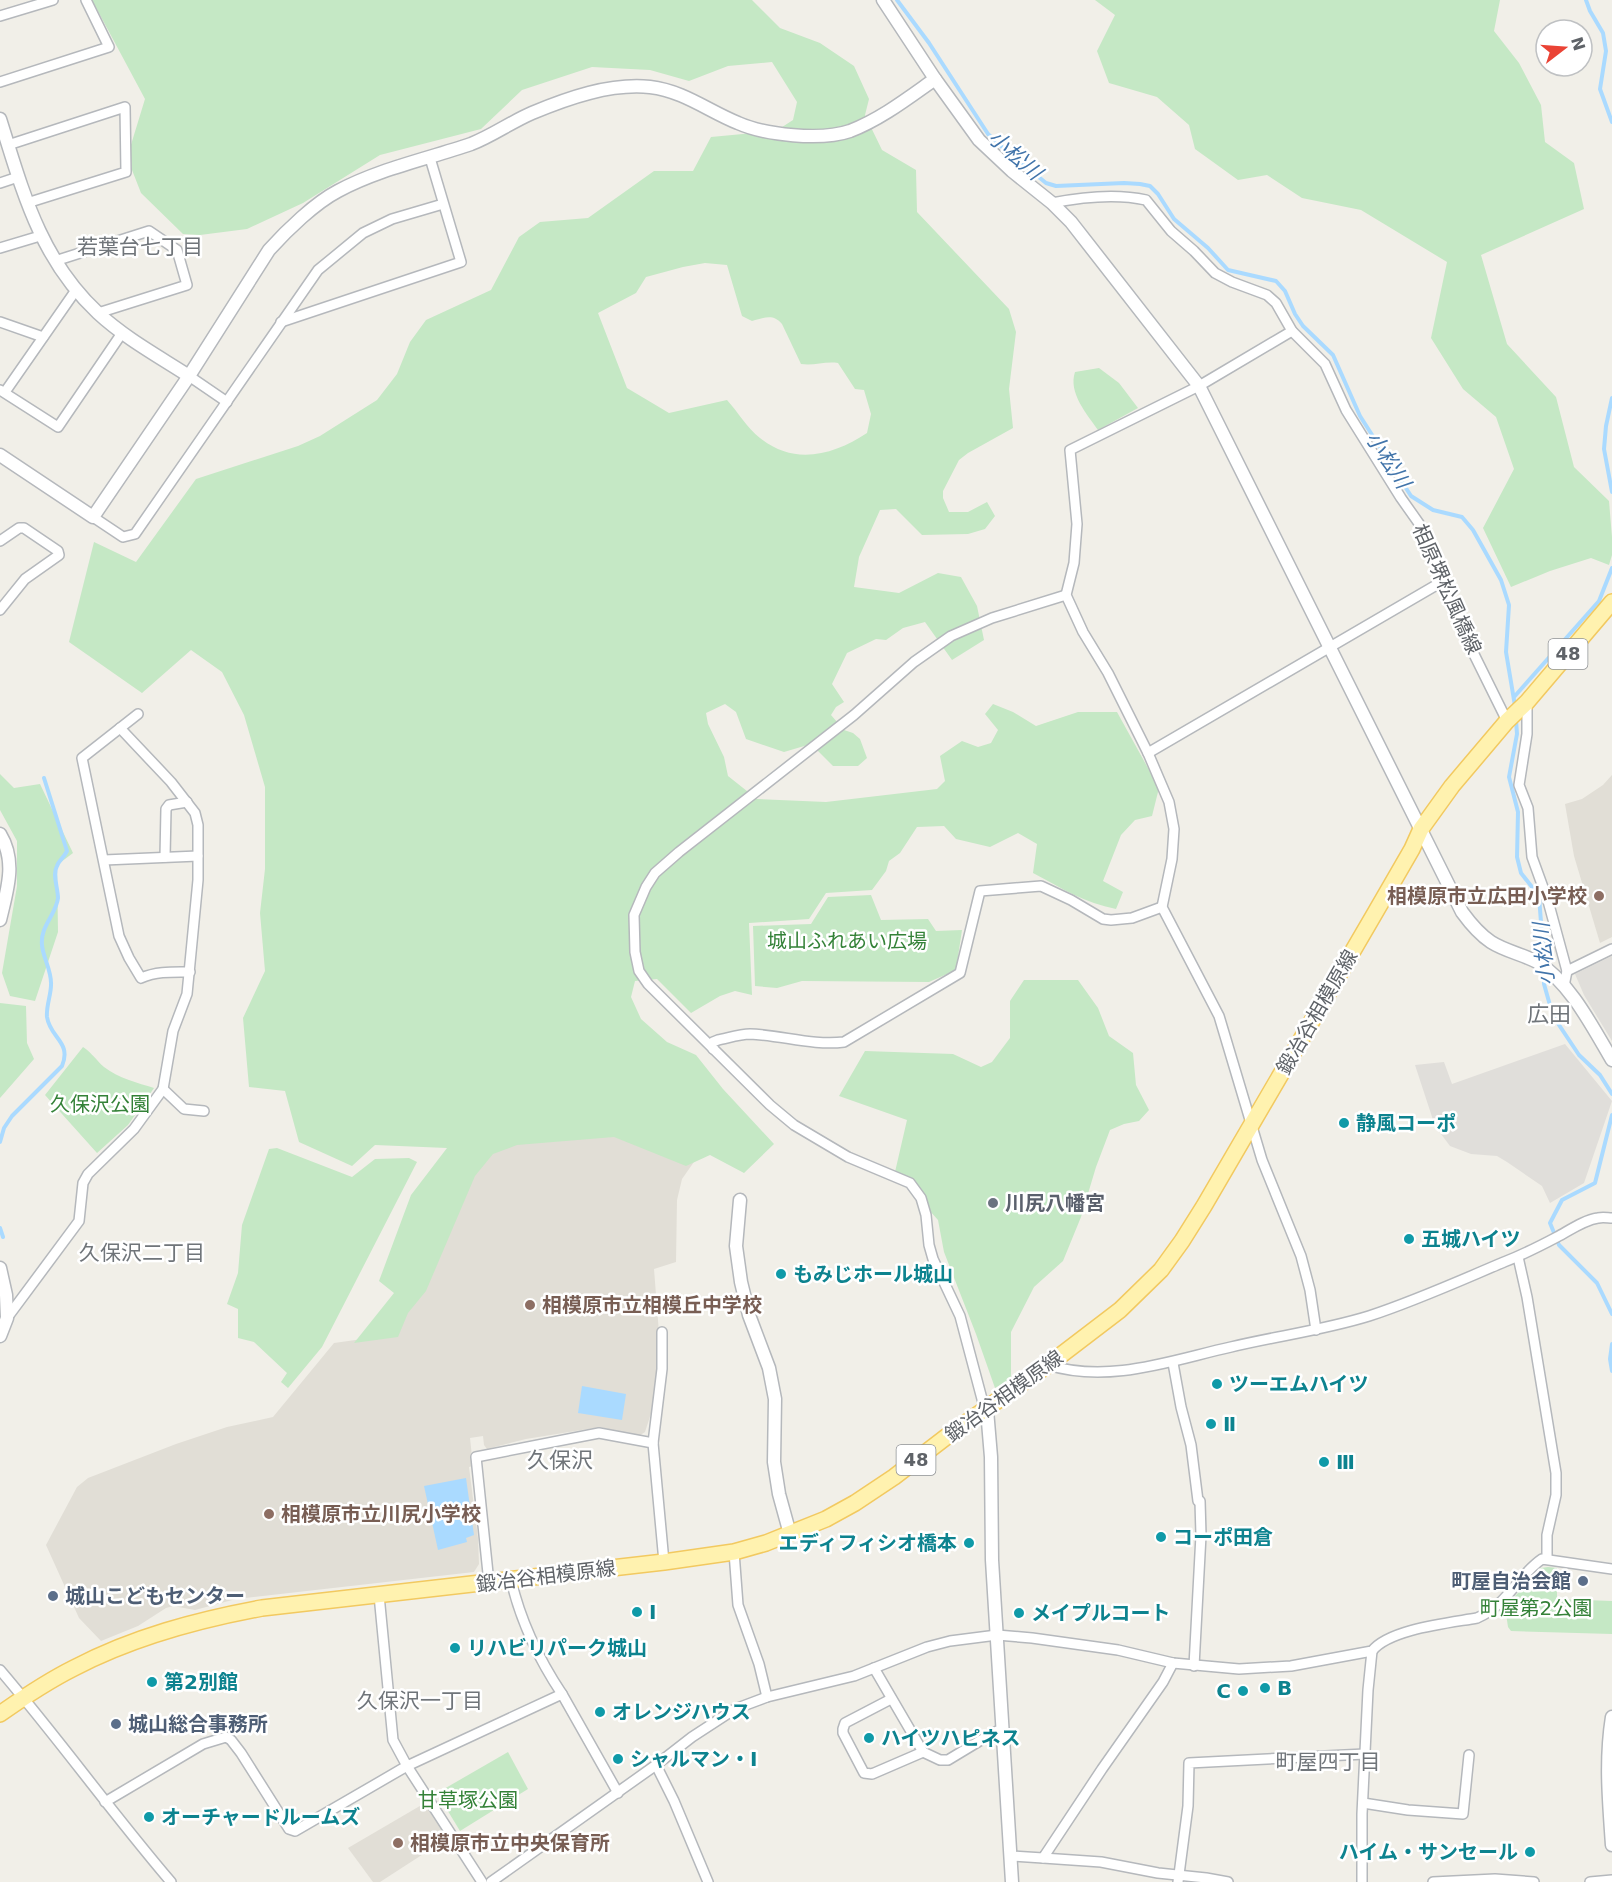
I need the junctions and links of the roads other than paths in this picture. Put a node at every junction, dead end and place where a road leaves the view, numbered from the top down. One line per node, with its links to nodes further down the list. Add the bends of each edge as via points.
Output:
1 (52, 0): 4 (street)
2 (86, 0): 6 (street, via 109,47)
3 (883, 0): 5 (street)
4 (0, 16)
5 (935, 79): 9 (street, via 860,126 847,132 819,135 761,131 737,123 696,100 652,87 604,89 531,114); 13 (street, via 979,140)
6 (0, 82)
7 (0, 119): 8 (street)
8 (8, 145): 10 (street); 12 (street, via 125,107 126,172)
9 (430, 158): 14 (street); 25 (street, via 365,178 336,192 283,234)
10 (18, 177): 11 (street); 12 (street)
11 (0, 183)
12 (27, 203): 15 (street)
13 (1052, 203): 22 (street, 相原堺松風橋線, via 1120,196 1146,200 1215,273 1276,303); 26 (street)
14 (443, 204): 21 (street, via 392,219 363,234 318,270); 21 (street, via 461,262)
15 (40, 236): 16 (street); 17 (street)
16 (0, 248)
17 (55, 261): 18 (street); 19 (street, via 149,231 177,250 187,285)
18 (76, 290): 19 (street); 24 (street)
19 (98, 313): 23 (street)
20 (0, 322): 24 (street)
21 (281, 322): 28 (street)
22 (1292, 331): 26 (street); 32 (street, 相原堺松風橋線, via 1325,364 1346,410 1425,532)
23 (122, 333): 25 (street); 27 (street, via 58,427)
24 (43, 337): 27 (street)
25 (189, 376): 28 (street); 30 (street)
26 (1199, 386): 33 (street, via 1070,450 1077,524); 36 (street)
27 (3, 391)
28 (227, 402): 30 (street, via 135,534 123,537)
29 (0, 455): 30 (street)
30 (93, 518)
31 (0, 541): 35 (street, via 24,528 59,555 25,579)
32 (1445, 580): 36 (street); 39 (street, 相原堺松風橋線, via 1461,628)
33 (1066, 596): 41 (street); 54 (street, via 992,618 951,636 655,873 634,915 639,971)
34 (1612, 602): 37 (main road, 48)
35 (0, 610)
36 (1330, 646): 41 (street); 43 (street)
37 (1525, 704): 39 (main road, 48); 53 (street, via 1527,734 1519,785 1528,808 1532,856 1548,901)
38 (138, 714): 40 (street)
39 (1509, 719): 43 (main road, 鍛冶谷相模原線 / 48)
40 (120, 729): 42 (street); 47 (street, via 82,758)
41 (1148, 753): 49 (street, via 1169,802 1174,829)
42 (187, 802): 45 (street, via 198,819); 46 (street, via 166,809)
43 (1421, 829): 53 (street, via 1453,897 1475,929 1490,942 1537,962); 58 (main road, 鍛冶谷相模原線 / 48)
44 (0, 834): 48 (street, via 9,856 10,874)
45 (198, 856): 46 (street); 52 (street)
46 (165, 857): 47 (street)
47 (104, 860): 52 (street, via 119,936 141,978 153,973)
48 (4, 890): 50 (street)
49 (1162, 907): 54 (street, via 1132,918 1111,920 1041,886 980,891 960,973 844,1042 749,1034 713,1042); 58 (street, via 1219,1016)
50 (0, 920)
51 (1612, 949): 53 (street)
52 (190, 972): 56 (street, via 187,994 173,1031)
53 (1564, 980): 55 (street)
54 (713, 1049): 69 (street, via 794,1125 848,1157 910,1183 921,1198 929,1245 960,1316)
55 (1612, 1060)
56 (163, 1089): 57 (street, via 184,1109); 63 (street, via 134,1129 87,1174 79,1221)
57 (204, 1111)
58 (1252, 1124): 64 (street, via 1268,1177 1301,1256); 68 (main road, 鍛冶谷相模原線 / 48, via 1161,1270 1120,1310)
59 (740, 1200): 71 (street, via 736,1246 741,1282 769,1368 775,1399 774,1462)
60 (1612, 1218): 61 (street, via 1599,1217 1583,1223)
61 (1518, 1257): 64 (street, via 1396,1306); 73 (street, via 1556,1473)
62 (0, 1268): 63 (street)
63 (7, 1318): 66 (street)
64 (1316, 1330): 67 (street)
65 (662, 1332): 70 (street, via 662,1370)
66 (0, 1336)
67 (1173, 1363): 68 (street, via 1115,1372); 82 (street, via 1199,1501 1201,1535)
68 (1048, 1365): 69 (main road, 鍛冶谷相模原線 / 48)
69 (987, 1410): 71 (main road, 鍛冶谷相模原線 / 48, via 855,1503); 79 (street)
70 (653, 1443): 74 (street); 77 (street, via 599,1433 476,1456)
71 (790, 1534): 72 (main road, 鍛冶谷相模原線 / 48)
72 (734, 1552): 74 (main road, 鍛冶谷相模原線 / 48); 87 (street, via 738,1605)
73 (1547, 1559): 75 (street); 80 (street, via 1538,1562 1499,1605 1485,1614 1394,1636)
74 (664, 1562): 76 (main road, 鍛冶谷相模原線 / 48)
75 (1612, 1569)
76 (511, 1580): 77 (main road, 鍛冶谷相模原線 / 48); 85 (street, via 528,1636)
77 (489, 1583): 78 (main road, 鍛冶谷相模原線 / 48)
78 (379, 1595): 86 (main road, 鍛冶谷相模原線 / 48, via 262,1608 180,1627 88,1661); 96 (street, via 393,1740)
79 (997, 1635): 81 (street, via 1118,1650); 83 (street, via 918,1649); 91 (street)
80 (1372, 1651): 82 (street, via 1291,1666); 93 (street)
81 (1173, 1664): 82 (street); 103 (street)
82 (1194, 1666)
83 (874, 1668): 87 (street); 88 (street)
84 (0, 1670): 86 (street)
85 (562, 1694): 96 (street); 98 (street)
86 (24, 1697): 89 (main road, 鍛冶谷相模原線 / 48); 99 (street)
87 (767, 1697): 95 (street, via 735,1709)
88 (891, 1699): 92 (street); 92 (street, via 843,1726 864,1773 872,1774)
89 (0, 1714)
90 (1612, 1717): 97 (street)
91 (1003, 1731): 92 (street, via 948,1760); 102 (street)
92 (923, 1752)
93 (1365, 1754): 100 (street); 104 (street, via 1189,1763 1188,1806)
94 (1469, 1755): 100 (street, via 1463,1814)
95 (656, 1765): 98 (street); 110 (street)
96 (407, 1766): 99 (street, via 295,1830 290,1829 241,1753 226,1737 203,1744); 108 (street)
97 (1609, 1778): 101 (street)
98 (618, 1793): 109 (street)
99 (105, 1802): 107 (street)
100 (1363, 1803): 113 (street)
101 (1612, 1845)
102 (1010, 1856): 103 (street); 111 (street)
103 (1043, 1858): 104 (street, via 1101,1862)
104 (1178, 1878): 112 (street)
105 (1612, 1880): 116 (street)
106 (1467, 1881): 114 (street); 115 (street)
107 (171, 1882)
108 (482, 1882)
109 (491, 1882)
110 (708, 1882)
111 (1012, 1882)
112 (1228, 1882)
113 (1362, 1882)
114 (1433, 1882)
115 (1534, 1882)
116 (1590, 1882)

